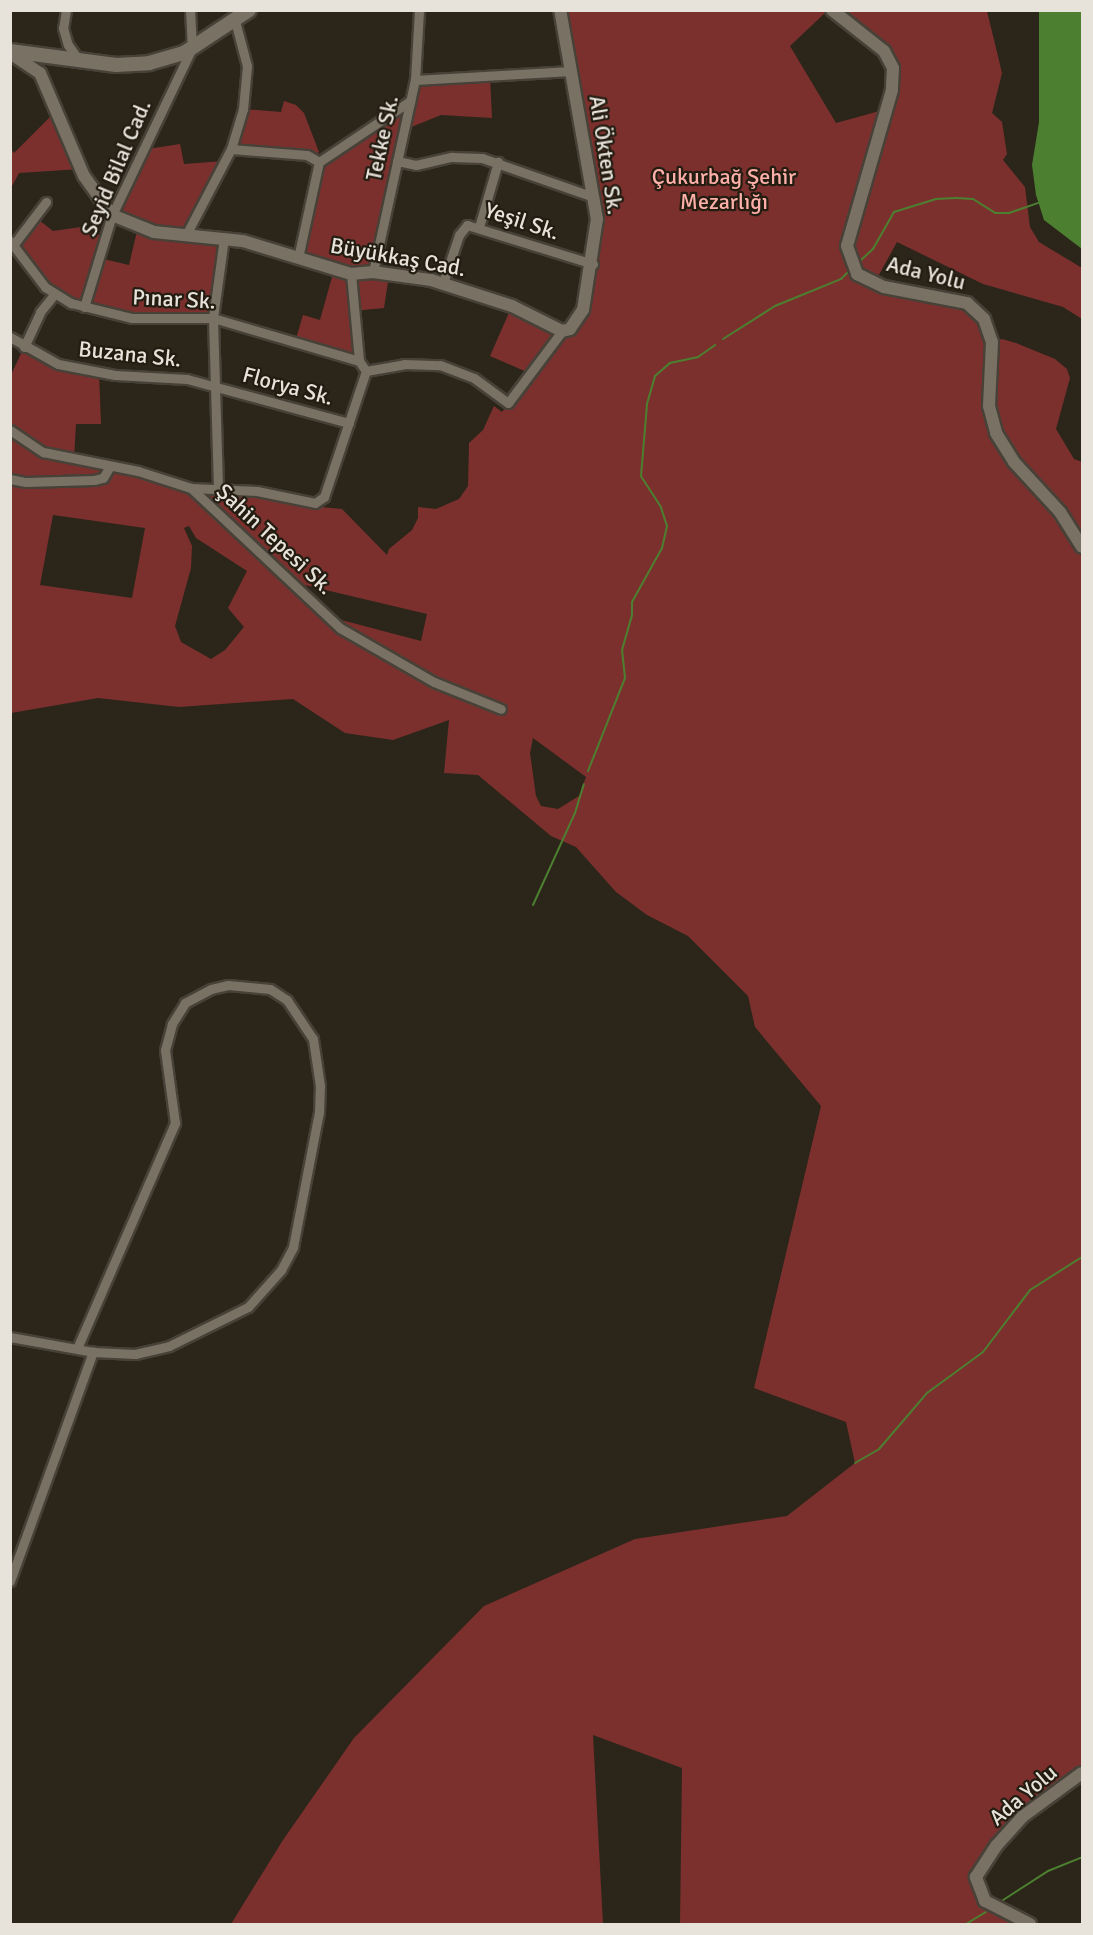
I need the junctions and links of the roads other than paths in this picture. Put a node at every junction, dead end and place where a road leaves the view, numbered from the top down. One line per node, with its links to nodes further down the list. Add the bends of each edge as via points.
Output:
1 (66, 10): 11 (street, via 63,28 68,45)
2 (190, 10): 9 (street)
3 (249, 10): 8 (main road)
4 (419, 10): 13 (street, Tekke Sk.)
5 (553, 10): 7 (street)
6 (832, 10): 46 (street, Ada Yolu, via 884,51 893,68 892,90 847,246 857,274 884,287 967,303 984,319 993,342 989,406 996,433 1014,462 1060,512)
7 (560, 11): 12 (street, Ali Ökten Sk.)
8 (235, 21): 9 (main road); 15 (street, via 248,84)
9 (192, 48): 11 (main road, via 149,63 116,65); 21 (street, Seyid Bilal Cad.)
10 (10, 52): 11 (main road); 21 (street, via 40,73 84,176)
11 (79, 60)
12 (571, 72): 13 (street); 19 (street, Ali Ökten Sk.)
13 (416, 80): 14 (street, Tekke Sk.)
14 (410, 101): 16 (street, Tekke Sk.); 17 (street)
15 (231, 149): 17 (street, via 307,154); 23 (street)
16 (397, 161): 18 (street, via 416,165 466,156); 28 (street, Tekke Sk.)
17 (319, 162): 26 (street)
18 (498, 162): 19 (street); 22 (street)
19 (594, 197): 27 (street, Ali Ökten Sk., via 597,219)
20 (46, 202): 25 (street)
21 (112, 215): 23 (street, Büyükkaş Cad., via 154,232); 32 (street, Seyid Bilal Cad.)
22 (479, 227): 27 (street, Yeşil Sk.); 30 (street, Yeşil Sk., via 467,225 461,230)
23 (187, 233): 24 (street, Büyükkaş Cad.)
24 (224, 238): 26 (street, Büyükkaş Cad.); 33 (street)
25 (12, 242): 31 (street)
26 (298, 258): 29 (street, Büyükkaş Cad.)
27 (593, 264): 34 (street, Ali Ökten Sk., via 583,310 576,323)
28 (373, 273): 29 (street, Büyükkaş Cad.); 30 (street, Büyükkaş Cad.)
29 (351, 274): 37 (street)
30 (443, 283): 34 (street, Büyükkaş Cad., via 512,306)
31 (54, 295): 32 (street, Pınar Sk.); 36 (street, via 40,312)
32 (84, 307): 33 (street, Pınar Sk., via 132,318)
33 (213, 318): 37 (street, Pınar Sk.); 39 (street)
34 (562, 331): 38 (street, via 508,403 474,378 440,365 404,364)
35 (10, 337): 36 (street, Buzana Sk.)
36 (24, 347): 39 (street, Buzana Sk., via 58,364 85,371 187,379)
37 (359, 361): 38 (street)
38 (366, 371): 40 (street)
39 (217, 386): 40 (street, Florya Sk.); 45 (street)
40 (349, 423): 45 (street, via 324,497 315,503 257,490)
41 (10, 430): 42 (street, Şahin Tepesi Sk., via 43,452)
42 (110, 466): 43 (street, via 103,478 94,480); 44 (street, Şahin Tepesi Sk.)
43 (10, 479)
44 (191, 488): 45 (street); 47 (street, Şahin Tepesi Sk., via 340,628 434,682)
45 (218, 488)
46 (1083, 547)
47 (501, 709)
48 (10, 1337): 49 (street)
49 (78, 1346): 50 (street); 50 (street, via 175,1123 165,1050 172,1024 185,1003 203,992 228,985 270,989 287,1000 300,1016 313,1039 319,1065 320,1112 293,1247 281,1270 248,1307 169,1346 135,1354)
50 (93, 1352): 51 (street)
51 (10, 1581)
52 (1083, 1773): 53 (street, Ada Yolu, via 1023,1817 997,1845 976,1877 985,1901)
53 (1030, 1924)

